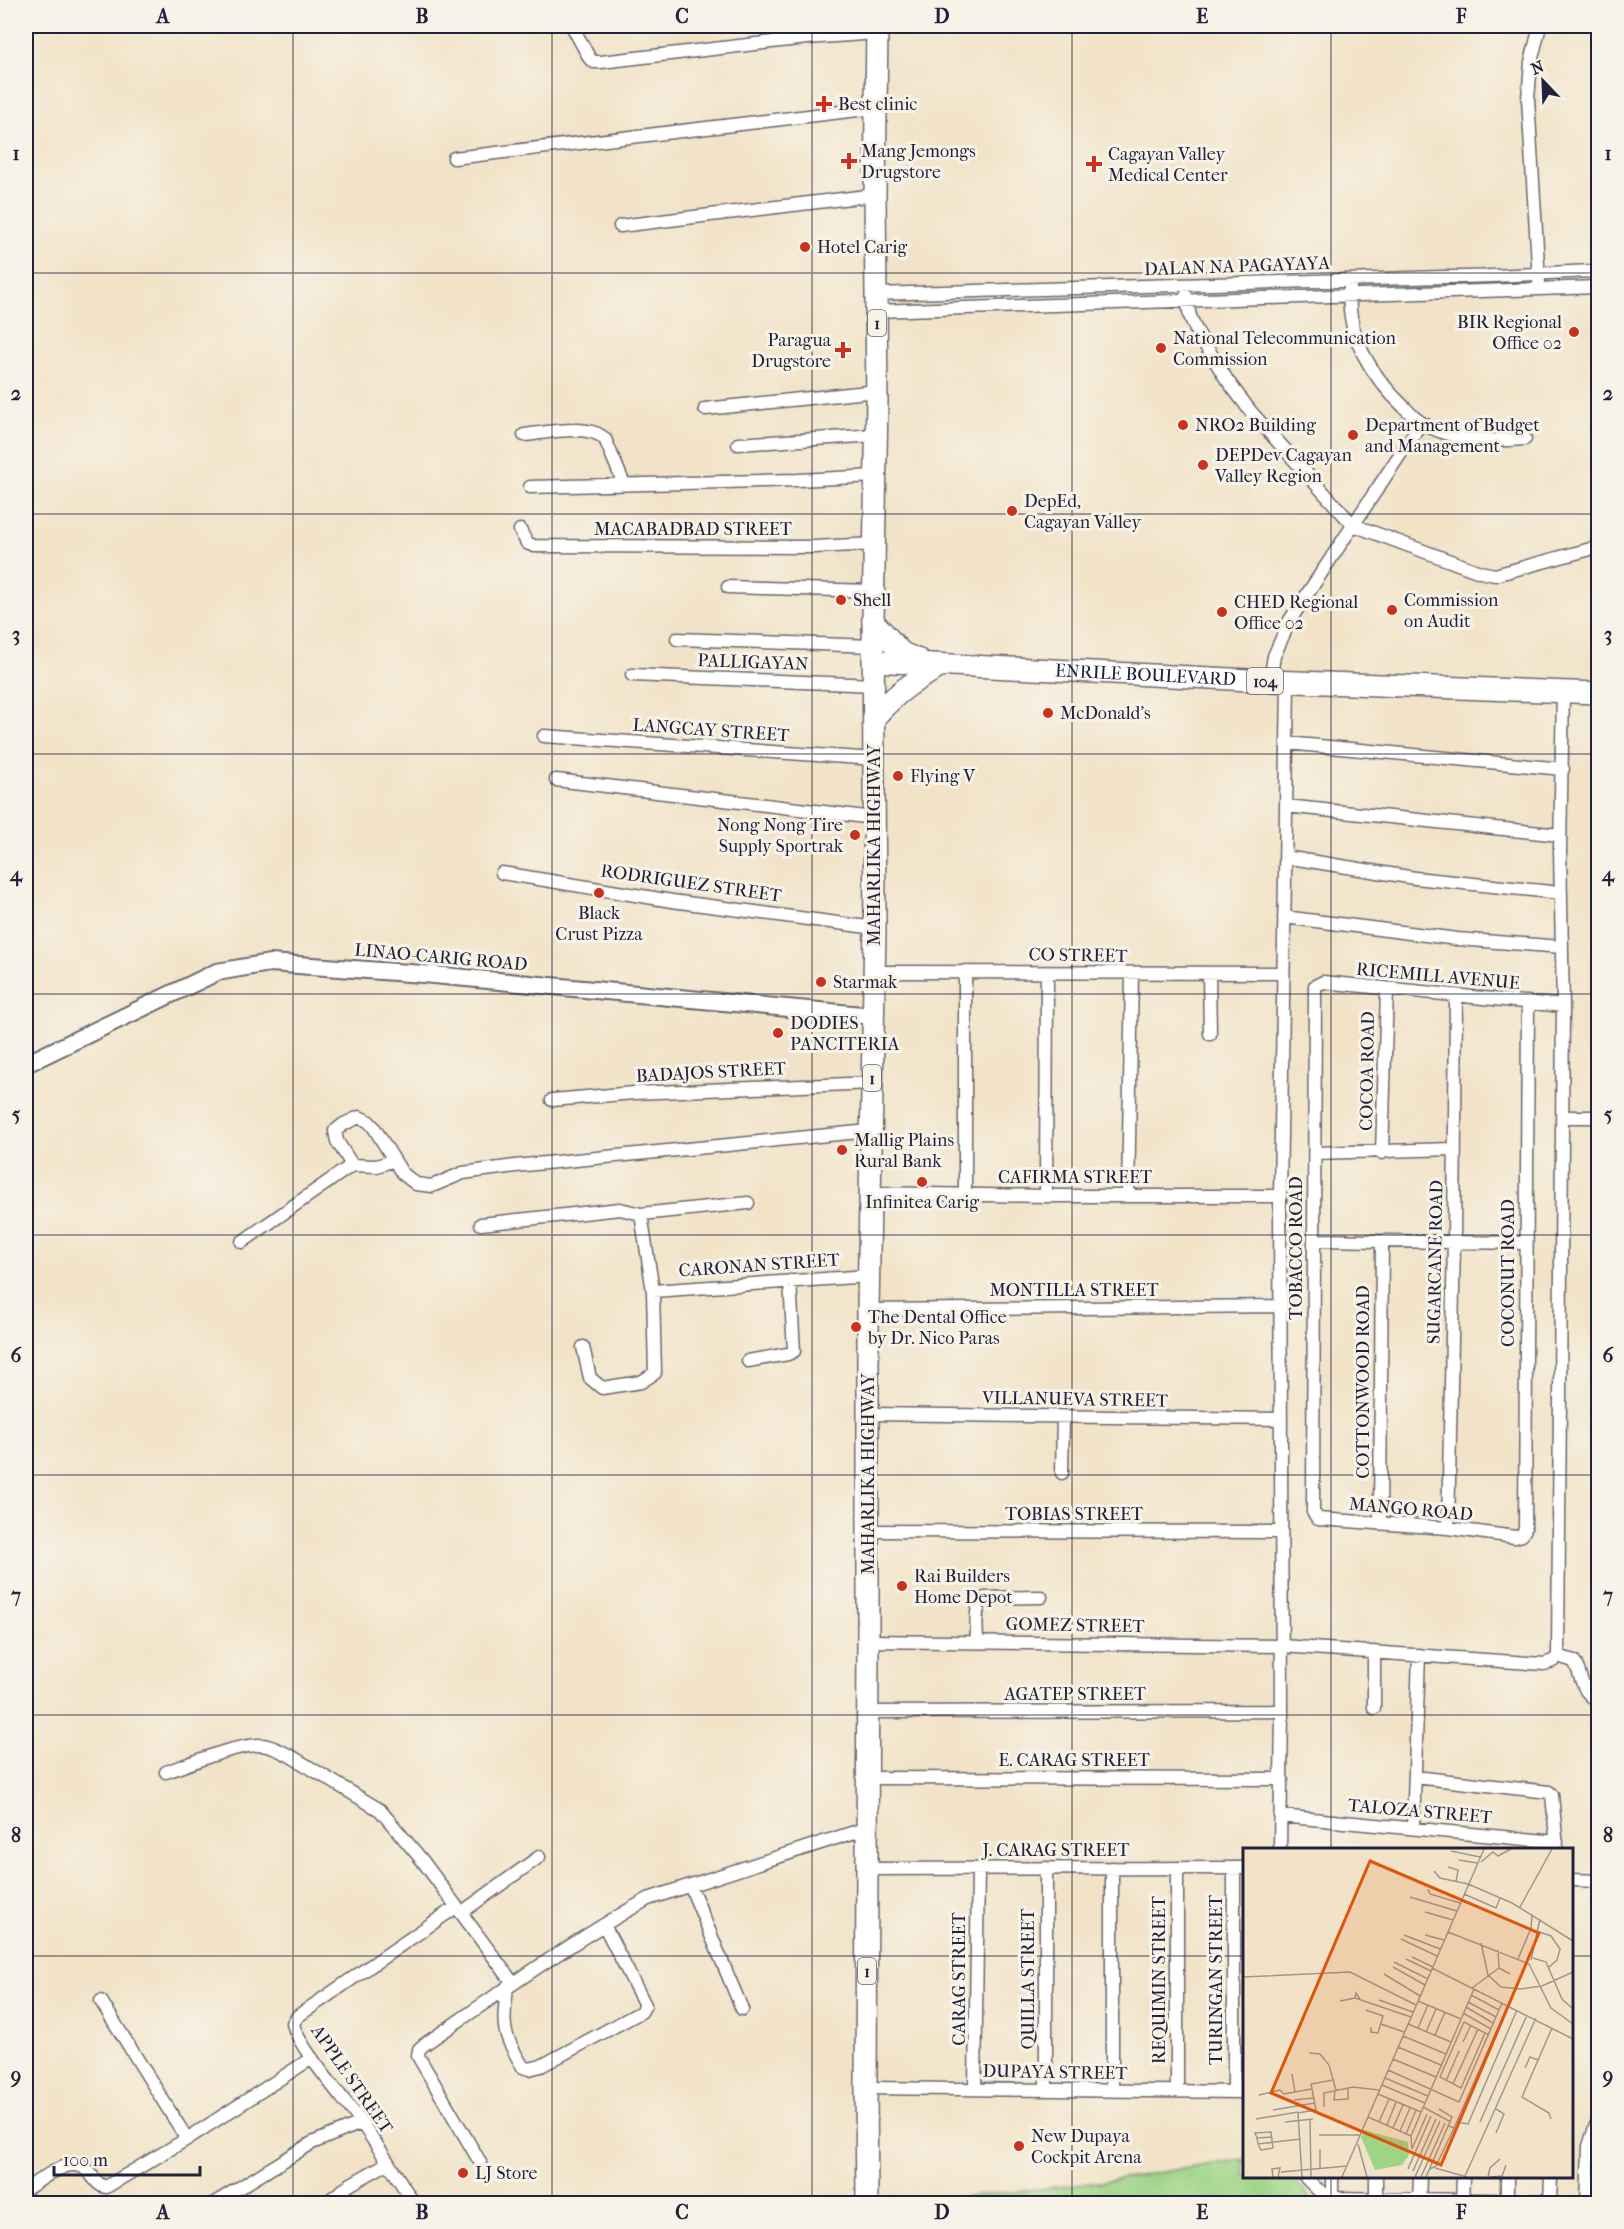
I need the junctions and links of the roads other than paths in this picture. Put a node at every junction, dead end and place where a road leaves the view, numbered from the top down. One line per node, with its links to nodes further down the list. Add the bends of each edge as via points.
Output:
1 (572, 26): 3 (street, via 594,62)
2 (1540, 26): 9 (street, via 1531,62 1528,99)
3 (877, 29): 4 (highway, MAHARLIKA HIGHWAY / 1)
4 (875, 108): 5 (street); 6 (highway, MAHARLIKA HIGHWAY / 1)
5 (454, 158)
6 (875, 195): 7 (street); 15 (highway, MAHARLIKA HIGHWAY / 1)
7 (620, 226)
8 (1599, 271): 9 (street, DALAN NA PAGAYAYA)
9 (1538, 272): 10 (street, DALAN NA PAGAYAYA); 13 (street)
10 (1351, 281): 11 (street, DALAN NA PAGAYAYA); 14 (street)
11 (1186, 285): 15 (street, DALAN NA PAGAYAYA); 16 (street)
12 (1599, 287): 13 (street, DALAN NA PAGAYAYA)
13 (1539, 288): 14 (street, DALAN NA PAGAYAYA)
14 (1349, 295): 16 (street, DALAN NA PAGAYAYA); 19 (street, via 1356,338 1364,358 1382,384)
15 (876, 302): 16 (street, DALAN NA PAGAYAYA); 17 (highway, MAHARLIKA HIGHWAY / 1)
16 (1187, 302): 27 (street, via 1196,330 1227,381)
17 (877, 391): 18 (street); 21 (highway, MAHARLIKA HIGHWAY / 1)
18 (705, 409)
19 (1421, 423): 22 (street, via 1478,440); 27 (street)
20 (524, 435): 25 (street, via 582,430 600,433)
21 (876, 435): 23 (street); 24 (highway, MAHARLIKA HIGHWAY / 1)
22 (1524, 439)
23 (738, 444)
24 (875, 476): 25 (street); 29 (highway, MAHARLIKA HIGHWAY / 1)
25 (624, 484): 26 (street)
26 (530, 487)
27 (1353, 525): 30 (street, via 1495,575); 38 (street, via 1290,620 1274,656)
28 (520, 530): 29 (street, MACABADBAD STREET, via 527,543 534,546)
29 (875, 544): 32 (highway, MAHARLIKA HIGHWAY / 1)
30 (1599, 547)
31 (728, 587): 32 (street)
32 (874, 591): 33 (highway, MAHARLIKA HIGHWAY / 1)
33 (873, 621): 35 (highway, MAHARLIKA HIGHWAY / 1); 36 (highway, via 902,653)
34 (677, 639): 35 (street)
35 (873, 654): 36 (highway, ENRILE BOULEVARD / 104); 39 (highway, MAHARLIKA HIGHWAY / 1)
36 (939, 664): 38 (highway, ENRILE BOULEVARD / 104); 42 (highway, via 899,691)
37 (632, 675): 39 (street, PALLIGAYAN)
38 (1279, 681): 40 (highway, ENRILE BOULEVARD / 104); 44 (street)
39 (874, 685): 42 (highway, MAHARLIKA HIGHWAY / 1)
40 (1563, 691): 41 (highway, ENRILE BOULEVARD / 104); 46 (street)
41 (1599, 693)
42 (874, 718): 45 (highway, MAHARLIKA HIGHWAY / 1)
43 (544, 736): 45 (street, LANGCAY STREET)
44 (1287, 743): 46 (street); 48 (street)
45 (875, 759): 49 (highway, MAHARLIKA HIGHWAY / 1)
46 (1563, 770): 50 (street)
47 (556, 780): 49 (street)
48 (1286, 806): 50 (street); 51 (street)
49 (874, 818): 55 (highway, MAHARLIKA HIGHWAY / 1)
50 (1560, 835): 53 (street)
51 (1285, 857): 53 (street, via 1415,878); 54 (street)
52 (502, 873): 55 (street, RODRIGUEZ STREET)
53 (1561, 893): 56 (street)
54 (1284, 917): 56 (street, via 1457,939); 60 (street)
55 (875, 928): 58 (highway, MAHARLIKA HIGHWAY / 1)
56 (1562, 947): 67 (street)
57 (965, 971): 58 (street, CO STREET); 59 (street, CO STREET); 82 (street)
58 (873, 972): 68 (highway, MAHARLIKA HIGHWAY / 1)
59 (1047, 973): 61 (street, CO STREET); 84 (street)
60 (1283, 973): 62 (street, CO STREET); 85 (street)
61 (1132, 974): 62 (street, CO STREET); 83 (street)
62 (1209, 974): 69 (street)
63 (1315, 989): 64 (street, RICEMILL AVENUE, via 1323,982); 78 (street, TOBACCO ROAD)
64 (1387, 990): 65 (street, RICEMILL AVENUE); 77 (street, COCOA ROAD)
65 (1456, 996): 66 (street, RICEMILL AVENUE); 76 (street, SUGARCANE ROAD)
66 (1528, 1002): 67 (street, RICEMILL AVENUE); 93 (street, COCONUT ROAD)
67 (1563, 1006): 73 (street)
68 (873, 1016): 70 (main road, LINAO-CARIG ROAD, via 270,963 217,972); 71 (highway, MAHARLIKA HIGHWAY / 1)
69 (1210, 1034)
70 (26, 1064)
71 (872, 1083): 72 (street, BADAJOS STREET); 75 (highway, MAHARLIKA HIGHWAY / 1)
72 (552, 1100)
73 (1562, 1117): 74 (street); 117 (street)
74 (1599, 1117)
75 (869, 1131): 79 (street, via 504,1167 463,1173 429,1187 410,1181); 81 (highway, MAHARLIKA HIGHWAY / 1)
76 (1454, 1149): 77 (street); 92 (street, SUGARCANE ROAD)
77 (1382, 1152): 78 (street)
78 (1315, 1154): 89 (street, TOBACCO ROAD)
79 (394, 1160): 80 (street, via 377,1166); 80 (street, via 373,1126 360,1117 335,1131 336,1141)
80 (352, 1166): 91 (street)
81 (870, 1193): 82 (street, CAFIRMA STREET); 94 (highway, MAHARLIKA HIGHWAY / 1)
82 (965, 1195): 84 (street, CAFIRMA STREET)
83 (1128, 1195): 84 (street, CAFIRMA STREET); 85 (street, CAFIRMA STREET)
84 (1046, 1196)
85 (1281, 1196): 97 (street)
86 (748, 1203): 87 (street)
87 (641, 1214): 88 (street, via 620,1209); 96 (street)
88 (481, 1224)
89 (1314, 1240): 90 (street); 105 (street, TOBACCO ROAD)
90 (1382, 1241): 92 (street); 106 (street, COTTONWOOD ROAD)
91 (242, 1242)
92 (1454, 1242): 93 (street); 107 (street, SUGARCANE ROAD)
93 (1526, 1243): 110 (street, COCONUT ROAD, via 1526,1520 1524,1532)
94 (868, 1276): 95 (street, CARONAN STREET); 98 (highway, MAHARLIKA HIGHWAY / 1)
95 (790, 1281): 96 (street, CARONAN STREET); 100 (street, via 794,1351)
96 (653, 1291): 99 (street, via 656,1367 652,1376 641,1382 602,1388 590,1378)
97 (1281, 1306): 98 (street, MONTILLA STREET); 103 (street)
98 (868, 1310): 101 (highway, MAHARLIKA HIGHWAY / 1)
99 (583, 1347)
100 (748, 1361)
101 (869, 1414): 102 (street, VILLANUEVA STREET); 108 (highway, MAHARLIKA HIGHWAY / 1)
102 (1063, 1417): 103 (street, VILLANUEVA STREET); 104 (street)
103 (1281, 1419): 109 (street)
104 (1062, 1473)
105 (1313, 1506): 106 (street, MANGO ROAD, via 1318,1519)
106 (1380, 1523): 107 (street, MANGO ROAD)
107 (1448, 1528): 110 (street, MANGO ROAD)
108 (867, 1531): 109 (street, TOBIAS STREET); 112 (highway, MAHARLIKA HIGHWAY / 1)
109 (1281, 1532): 114 (street)
110 (1515, 1537)
111 (1041, 1597): 113 (street, via 981,1599)
112 (868, 1641): 113 (street, GOMEZ STREET); 121 (highway, MAHARLIKA HIGHWAY / 1)
113 (977, 1642): 114 (street, GOMEZ STREET)
114 (1282, 1646): 115 (street, GOMEZ STREET); 120 (street)
115 (1374, 1652): 116 (street, GOMEZ STREET); 119 (street)
116 (1419, 1655): 117 (street, GOMEZ STREET, via 1544,1664); 123 (street)
117 (1558, 1656): 118 (street, via 1574,1661 1584,1688)
118 (1599, 1700)
119 (1374, 1708)
120 (1282, 1711): 121 (street, AGATEP STREET); 125 (street)
121 (868, 1714): 124 (highway, MAHARLIKA HIGHWAY / 1)
122 (166, 1772): 141 (street, via 234,1750 261,1745 276,1748 380,1810)
123 (1415, 1777): 128 (street); 129 (street, via 1549,1792)
124 (867, 1778): 125 (street, E. CARAG STREET); 127 (highway, MAHARLIKA HIGHWAY / 1)
125 (1281, 1779): 126 (street)
126 (1280, 1816): 128 (street, TALOZA STREET); 130 (street)
127 (867, 1828): 136 (highway, MAHARLIKA HIGHWAY / 1); 140 (street)
128 (1413, 1828): 129 (street, TALOZA STREET)
129 (1557, 1846)
130 (1280, 1848)
131 (539, 1857): 141 (street)
132 (1047, 1868): 133 (street, J. CARAG STREET); 137 (street, J. CARAG STREET); 149 (street, QUILLA STREET)
133 (1112, 1868): 134 (street, J. CARAG STREET); 150 (street)
134 (1177, 1868): 135 (street, J. CARAG STREET); 151 (street, REQUIMIN STREET)
135 (1239, 1868): 152 (street, TURINGAN STREET)
136 (867, 1869): 137 (street, J. CARAG STREET); 147 (highway, MAHARLIKA HIGHWAY / 1)
137 (978, 1869): 148 (street, CARAG STREET)
138 (1573, 1880): 139 (street)
139 (1599, 1881)
140 (690, 1885): 142 (street, via 648,1899); 145 (street)
141 (459, 1910): 143 (street); 146 (street, APPLE STREET, via 298,2016 293,2027)
142 (604, 1925): 143 (street); 143 (street, via 645,2005 641,2012 529,2069 523,2067 504,2030)
143 (510, 1985): 156 (street, via 418,2052)
144 (101, 2001): 155 (street)
145 (742, 2009)
146 (312, 2058): 154 (street, APPLE STREET); 155 (street)
147 (866, 2088): 148 (street, DUPAYA STREET); 175 (highway, MAHARLIKA HIGHWAY / 1)
148 (975, 2089): 149 (street, DUPAYA STREET)
149 (1046, 2090): 150 (street, DUPAYA STREET)
150 (1112, 2091): 151 (street, DUPAYA STREET)
151 (1177, 2091): 152 (street, DUPAYA STREET)
152 (1240, 2092)
153 (1599, 2119): 176 (street, via 1589,2146)
154 (361, 2123): 157 (street, APPLE STREET); 172 (street, via 312,2144)
155 (187, 2139): 165 (street, via 106,2187 85,2168 72,2164)
156 (480, 2162)
157 (388, 2163): 173 (street); 174 (street, APPLE STREET)
158 (1306, 2178): 166 (street)
159 (1332, 2178): 166 (street)
160 (1376, 2178): 167 (street)
161 (1420, 2178): 168 (street)
162 (1463, 2178): 169 (street)
163 (1507, 2178): 170 (street)
164 (1551, 2178): 171 (street)
165 (26, 2189)
166 (1332, 2198): 167 (street)
167 (1376, 2202): 168 (street)
168 (1419, 2202): 169 (street)
169 (1462, 2202): 170 (street)
170 (1507, 2202): 171 (street)
171 (1550, 2202)
172 (213, 2204)
173 (324, 2204)
174 (414, 2204)
175 (867, 2204)
176 (1587, 2204)

